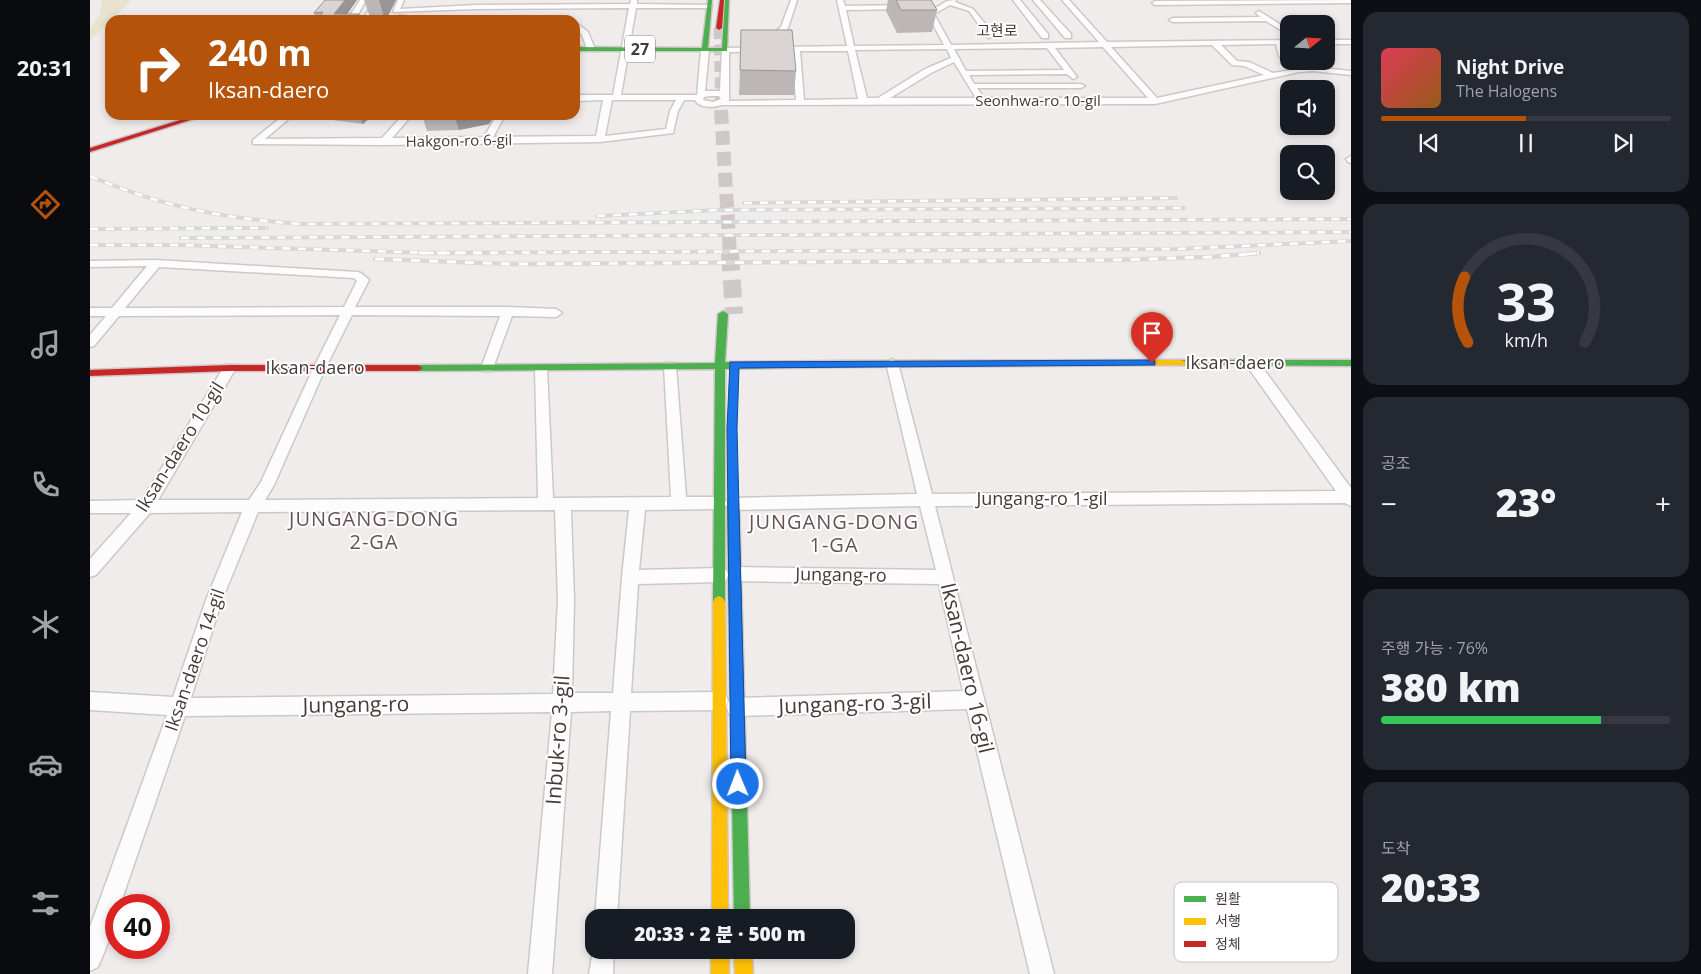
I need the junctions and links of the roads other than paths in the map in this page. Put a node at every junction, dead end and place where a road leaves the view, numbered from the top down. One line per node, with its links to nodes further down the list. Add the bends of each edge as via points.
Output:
1 (363, 0): 34 (street)
2 (379, 0): 35 (street)
3 (401, 0): 31 (street)
4 (452, 0): 18 (street)
5 (472, 0): 25 (street)
6 (499, 0): 26 (street)
7 (578, 0): 29 (street)
8 (722, 0): 45 (street)
9 (727, 0): 45 (street)
10 (794, 0): 63 (street, via 784,28)
11 (1016, 0): 47 (street)
12 (1036, 0): 48 (street)
13 (1065, 0): 57 (street)
14 (1340, 0): 16 (street); 17 (street); 24 (street)
15 (951, 1): 46 (street, via 971,10); 55 (street, via 930,13)
16 (1243, 1): 20 (street); 40 (street)
17 (1351, 1)
18 (417, 2): 32 (street)
19 (711, 2): 21 (street); 45 (street)
20 (1153, 2): 30 (street)
21 (634, 3): 29 (street); 62 (street)
22 (841, 4): 23 (street); 59 (street)
23 (918, 6)
24 (1351, 6)
25 (476, 7): 26 (street); 32 (street); 38 (street)
26 (507, 7): 27 (street)
27 (526, 7): 28 (street)
28 (551, 7): 29 (street); 39 (street)
29 (565, 7)
30 (1161, 9)
31 (395, 11): 32 (street); 36 (street)
32 (410, 11): 37 (street)
33 (1167, 14): 41 (street)
34 (354, 15)
35 (369, 15)
36 (393, 15)
37 (407, 15)
38 (469, 15)
39 (565, 15)
40 (1266, 19): 41 (street); 43 (street)
41 (1174, 20): 42 (street)
42 (1180, 26)
43 (1280, 28)
44 (580, 29): 61 (street)
45 (716, 29): 65 (street); 66 (street)
46 (990, 36)
47 (1045, 36)
48 (1068, 36)
49 (1193, 38): 53 (street)
50 (1335, 42): 51 (street)
51 (1351, 42)
52 (1279, 43): 54 (street, 고현로); 58 (street)
53 (1200, 44): 54 (street, 고현로); 57 (street, 고현로)
54 (1214, 44): 73 (street, via 1235,63 1246,64)
55 (950, 46): 56 (street, 고현로); 59 (street, 고현로); 67 (street)
56 (1050, 46): 57 (street, 고현로); 70 (street)
57 (1105, 46): 84 (street)
58 (1280, 47)
59 (851, 48): 64 (street, 고현로); 82 (street)
60 (580, 49): 61 (street, 27)
61 (591, 49): 62 (street, 27)
62 (626, 49): 65 (street, 27); 77 (street)
63 (761, 49): 64 (street, 고현로); 66 (street, 고현로)
64 (796, 49): 85 (street)
65 (705, 53): 66 (street, 고현로 / 27); 76 (street)
66 (724, 53): 80 (street)
67 (957, 58): 71 (street); 86 (street, via 928,71)
68 (1299, 70): 73 (street, Seonhwa-ro 10-gil)
69 (1322, 70): 72 (street, Seonhwa-ro 10-gil)
70 (1069, 72): 71 (street); 75 (street)
71 (964, 73): 74 (street)
72 (1351, 73)
73 (1271, 75): 84 (street, Seonhwa-ro 10-gil)
74 (971, 86): 75 (street); 83 (street)
75 (1081, 86): 81 (street)
76 (700, 96): 79 (street, Seonhwa-ro 10-gil); 80 (street, Seonhwa-ro 10-gil, via 700,101 705,104)
77 (613, 97): 78 (street, Seonhwa-ro 10-gil); 79 (street, Seonhwa-ro 10-gil); 91 (street)
78 (580, 98)
79 (681, 98): 91 (street, Hakgon-ro 6-gil, via 674,111 670,131)
80 (723, 99): 85 (street, Seonhwa-ro 10-gil, via 744,104)
81 (1092, 100): 83 (street, Seonhwa-ro 10-gil); 84 (street, Seonhwa-ro 10-gil)
82 (863, 101): 85 (street, Seonhwa-ro 10-gil); 86 (street, Seonhwa-ro 10-gil)
83 (982, 101): 86 (street, Seonhwa-ro 10-gil)
84 (1155, 101)
85 (800, 102)
86 (879, 102)
87 (187, 120): 94 (street)
88 (283, 120): 93 (street, Hakgon-ro 6-gil, via 256,142)
89 (404, 120): 93 (street)
90 (498, 120): 92 (street)
91 (600, 139): 92 (street, Hakgon-ro 6-gil)
92 (486, 141): 93 (street, Hakgon-ro 6-gil)
93 (384, 142)
94 (90, 150)
95 (156, 263): 96 (street); 97 (street, Iksan-daero 14-gil, via 356,275 363,280); 100 (street)
96 (90, 264)
97 (348, 311): 98 (street); 100 (street); 112 (street, Iksan-daero 14-gil)
98 (508, 311): 101 (street); 110 (street)
99 (90, 312): 100 (street)
100 (116, 312): 103 (street)
101 (556, 313)
102 (734, 331): 107 (street, via 728,314)
103 (90, 343)
104 (892, 363): 105 (street, Iksan-daero); 107 (street, Iksan-daero); 116 (street, Iksan-daero 16-gil)
105 (1252, 363): 106 (street, Iksan-daero); 114 (street)
106 (1351, 363)
107 (720, 364): 108 (street, Iksan-daero); 115 (street)
108 (670, 366): 111 (street, Iksan-daero); 118 (street)
109 (230, 368): 112 (street, Iksan-daero); 113 (street, Iksan-daero); 121 (street, Iksan-daero 10-gil)
110 (487, 368): 111 (street, Iksan-daero); 112 (street, Iksan-daero)
111 (541, 368): 119 (street)
112 (319, 369): 122 (street, Iksan-daero 14-gil, via 267,485)
113 (90, 373)
114 (1350, 498): 116 (street, Jungang-ro 1-gil)
115 (728, 500): 116 (street, Jungang-ro 1-gil); 118 (street); 124 (street)
116 (927, 500): 126 (street, Iksan-daero 16-gil)
117 (638, 502): 118 (street); 119 (street); 125 (street)
118 (679, 503)
119 (555, 504): 122 (street); 129 (street, Inbuk-ro 3-gil, via 566,600)
120 (90, 507): 121 (street)
121 (146, 507): 122 (street); 123 (street, Iksan-daero 10-gil)
122 (252, 507): 132 (street, Iksan-daero 14-gil, via 214,600)
123 (90, 570)
124 (728, 574): 125 (street, Jungang-ro); 126 (street, Jungang-ro); 131 (street); 131 (street)
125 (630, 577): 130 (street)
126 (946, 577): 127 (street, Iksan-daero 16-gil)
127 (974, 700): 131 (street, Jungang-ro 3-gil); 144 (street, Iksan-daero 16-gil)
128 (90, 701): 132 (street, Jungang-ro)
129 (562, 703): 130 (street, Jungang-ro); 132 (street, Jungang-ro); 140 (street, Inbuk-ro 3-gil)
130 (622, 703): 131 (street, Jungang-ro); 133 (street)
131 (728, 704): 134 (street); 135 (street)
132 (179, 707): 136 (street, Iksan-daero 14-gil)
133 (607, 909)
134 (720, 909)
135 (741, 909)
136 (90, 959)
137 (602, 959): 141 (street)
138 (720, 959): 142 (street)
139 (743, 959): 143 (street)
140 (540, 974)
141 (601, 974)
142 (720, 974)
143 (744, 974)
144 (1042, 974)

